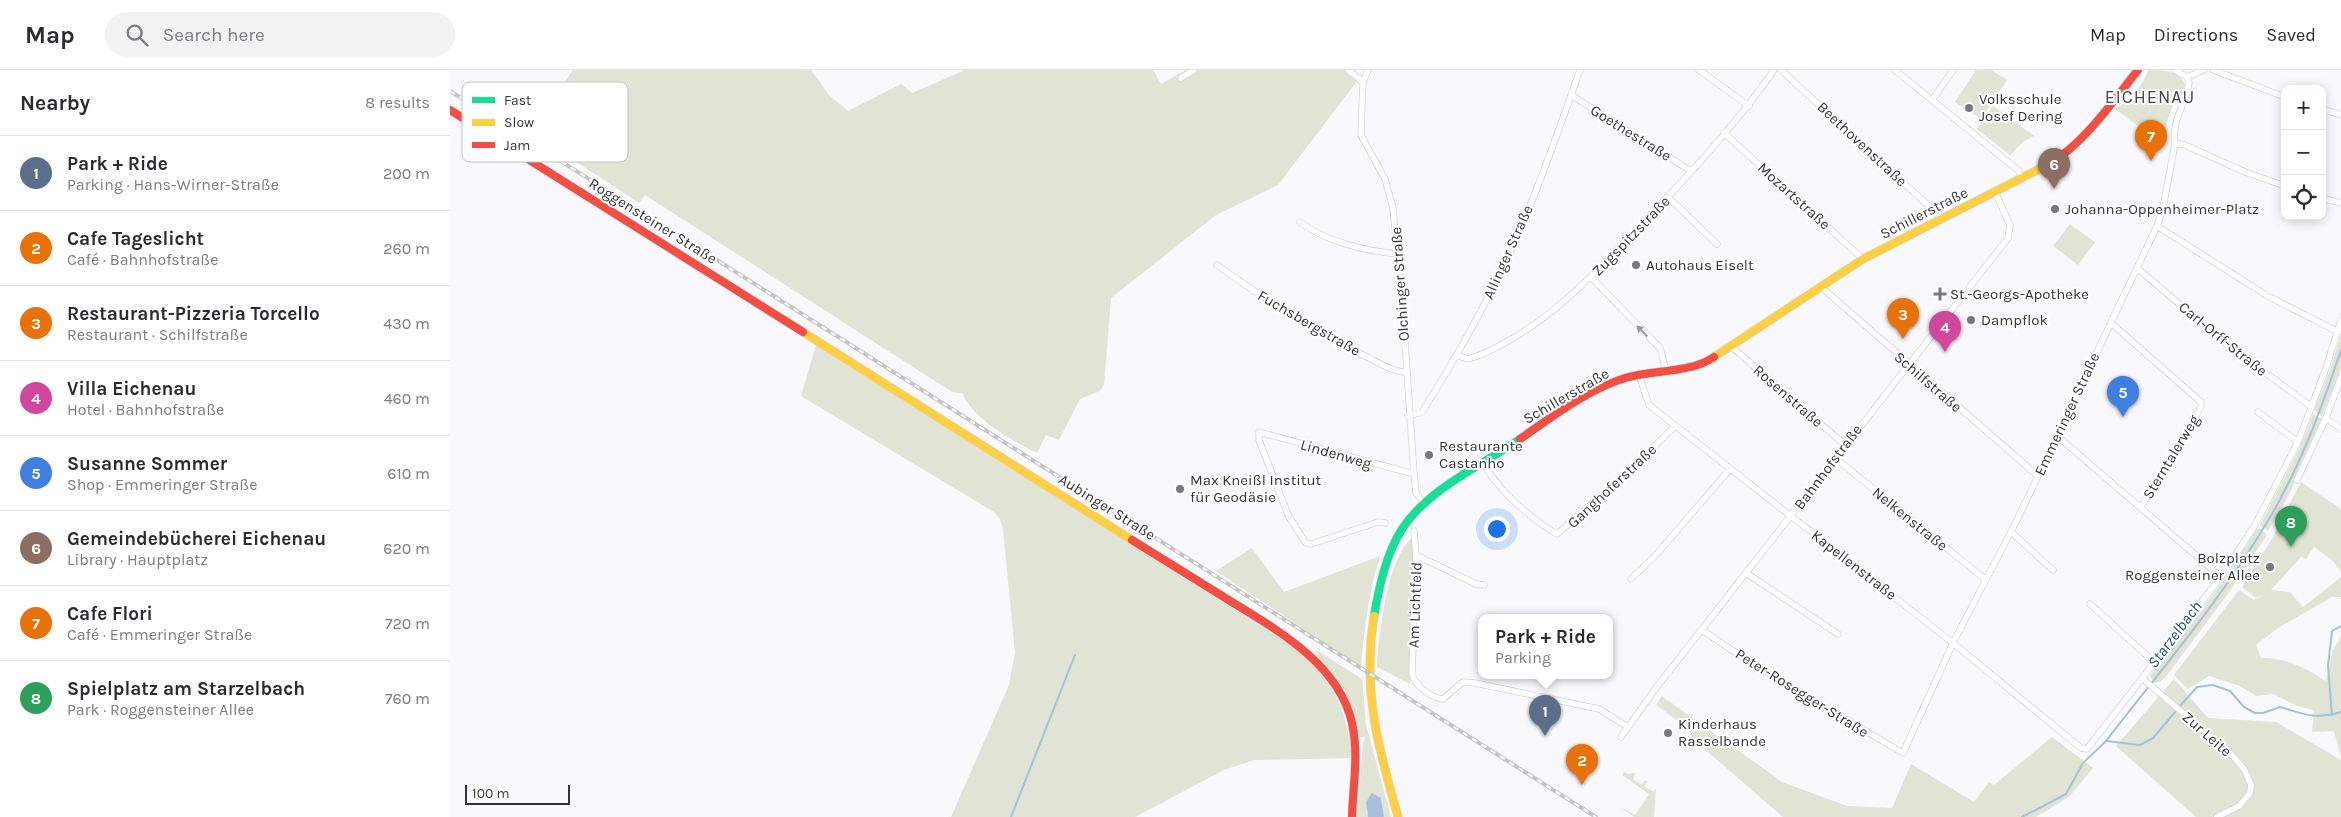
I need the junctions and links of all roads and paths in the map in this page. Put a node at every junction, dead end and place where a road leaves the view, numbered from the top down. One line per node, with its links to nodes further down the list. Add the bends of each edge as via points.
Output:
1 (1194, 70): 15 (street)
2 (1348, 70): 16 (street)
3 (1368, 70): 16 (street, Olchinger Straße)
4 (1580, 70): 17 (street, Allinger Straße)
5 (1699, 70): 20 (street)
6 (1774, 70): 20 (street, Zugspitzstraße)
7 (1781, 70): 35 (street, Beethovenstraße)
8 (1896, 70): 19 (street)
9 (1953, 70): 19 (street)
10 (2138, 70): 29 (street, Schillerstraße, via 2070,149)
11 (2175, 70): 14 (street)
12 (2204, 70): 14 (street)
13 (2213, 70): 18 (street)
14 (2187, 77): 26 (street, Emmeringer Straße, via 2189,87 2173,136)
15 (1181, 78)
16 (1363, 82): 39 (street, Olchinger Straße, via 1360,135 1390,190)
17 (1571, 95): 28 (street, Goethestraße); 50 (street, Allinger Straße, via 1514,244)
18 (2281, 96)
19 (1932, 100): 29 (street, via 2019,172)
20 (1749, 106): 25 (street, Zugspitzstraße)
21 (450, 110): 24 (street, Roggensteiner Straße)
22 (2326, 110): 23 (street)
23 (2341, 115)
24 (462, 118)
25 (1724, 132): 28 (street, Zugspitzstraße); 40 (street, Mozartstraße)
26 (2175, 143): 30 (street); 37 (street, Emmeringer Straße)
27 (533, 162): 45 (street, Roggensteiner Straße)
28 (1691, 171): 32 (street, Zugspitzstraße)
29 (2022, 179): 31 (street, Schillerstraße)
30 (2281, 185)
31 (1995, 192): 35 (street, Schillerstraße); 51 (street, Bahnhofstraße, via 2010,226 2008,238)
32 (1668, 197): 38 (street); 43 (street, Zugspitzstraße)
33 (2326, 199): 34 (street)
34 (2341, 204)
35 (1943, 219): 40 (street, Schillerstraße)
36 (1300, 222): 39 (street, via 1326,238)
37 (2157, 226): 42 (street, Emmeringer Straße); 48 (street, via 2266,295)
38 (1717, 244)
39 (1398, 254): 53 (street, Olchinger Straße)
40 (1864, 259): 44 (street, Schillerstraße)
41 (1217, 265): 53 (street, Fuchsbergstraße, via 1327,337 1379,363)
42 (2137, 268): 47 (street, Emmeringer Straße); 56 (street, Carl-Orff-Straße, via 2231,347)
43 (1591, 277): 50 (street, Zugspitzstraße, via 1564,303 1520,334 1471,358); 52 (street, one-way to 43, via 1660,348)
44 (1820, 286): 49 (street, Schillerstraße); 51 (street, Schilfstraße)
45 (739, 291): 93 (street, Aubinger Straße, via 1217,593 1309,655 1335,685 1351,717 1357,756)
46 (2341, 320): 48 (street)
47 (2110, 323): 62 (street, Emmeringer Straße); 72 (street, Sterntalerweg, via 2201,402 2202,407)
48 (2338, 332): 56 (street)
49 (1732, 347): 52 (street, Schillerstraße, via 1700,365); 64 (street, Rosenstraße)
50 (1457, 355): 58 (street, Allinger Straße, via 1422,412)
51 (1908, 364): 64 (street, Bahnhofstraße); 69 (street, Schilfstraße)
52 (1666, 371): 54 (street, Schillerstraße)
53 (1406, 372): 58 (street, Olchinger Straße)
54 (1639, 375): 60 (street, Kapellenstraße, via 1649,405); 66 (street, Schillerstraße, via 1599,389)
55 (2341, 377): 59 (street)
56 (2312, 407): 63 (street)
57 (2258, 412): 63 (street)
58 (1408, 416): 68 (street, Olchinger Straße)
59 (2326, 418): 61 (street); 70 (street)
60 (1675, 426): 66 (street, Ganghoferstraße, via 1633,468 1557,534 1512,499); 67 (street, Kapellenstraße)
61 (2341, 430)
62 (2056, 435): 69 (street, Emmeringer Straße); 72 (street)
63 (2298, 442): 80 (street, via 2255,525)
64 (1845, 445): 65 (street, Bahnhofstraße)
65 (1836, 458): 73 (street, Bahnhofstraße); 82 (street, Nelkenstraße)
66 (1483, 464): 71 (street, Schillerstraße)
67 (1730, 469): 73 (street, Kapellenstraße); 81 (street)
68 (1414, 474): 71 (street, Olchinger Straße, via 1416,493); 74 (street, Lindenweg, via 1259,432 1259,440 1289,517 1306,543 1378,522)
69 (2038, 476): 76 (street, Emmeringer Straße)
70 (2297, 480)
71 (1424, 504): 94 (street, Schillerstraße, via 1405,524 1393,546 1374,610 1369,644 1370,701 1377,742)
72 (2141, 507): 80 (street)
73 (1791, 516): 79 (street, Bahnhofstraße); 87 (street, Kapellenstraße)
74 (1385, 523)
75 (1414, 531): 77 (street, Am Lichtfeld)
76 (2011, 532): 78 (street); 82 (street, Emmeringer Straße)
77 (1416, 555): 83 (street); 90 (street, Am Lichtfeld, via 1413,679 1436,698 1443,699 1463,682 1475,683 1599,709)
78 (2053, 570)
79 (1746, 573): 85 (street, Bahnhofstraße); 86 (street)
80 (2221, 576): 88 (street)
81 (1631, 579)
82 (1985, 579): 87 (street, Emmeringer Straße)
83 (1484, 585)
84 (2090, 604): 88 (street)
85 (1702, 630): 90 (street, Bahnhofstraße); 92 (street, Peter-Rosegger-Straße, via 1751,663)
86 (1838, 634)
87 (1953, 643): 89 (street, Kapellenstraße, via 2081,748 2087,749); 92 (street, Emmeringer Straße)
88 (2155, 663): 89 (street)
89 (2145, 680): 95 (street, Zur Leite, via 2230,753 2244,769 2251,785 2246,800)
90 (1628, 726): 91 (street, Bahnhofstraße)
91 (1621, 737)
92 (1904, 753)
93 (1352, 817)
94 (1398, 817)
95 (2217, 817)

